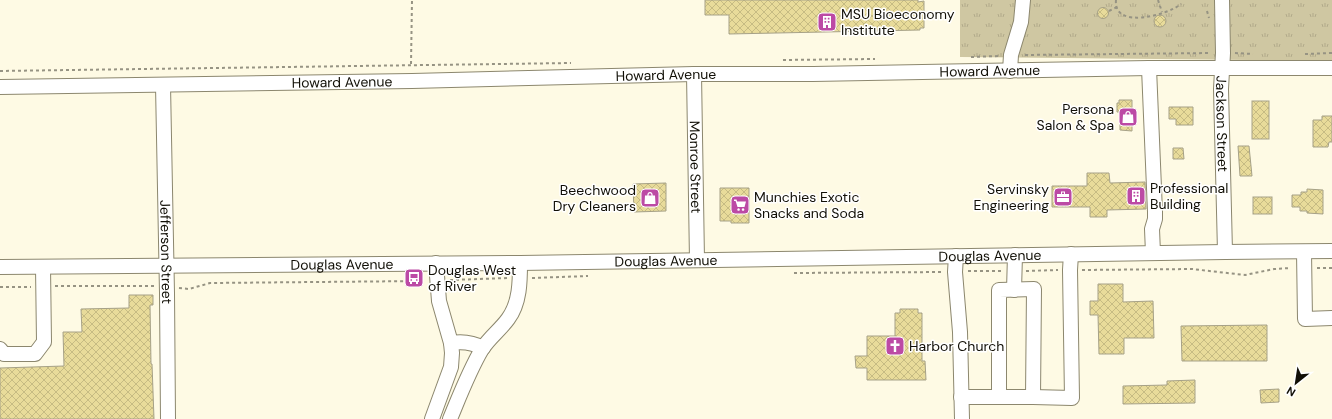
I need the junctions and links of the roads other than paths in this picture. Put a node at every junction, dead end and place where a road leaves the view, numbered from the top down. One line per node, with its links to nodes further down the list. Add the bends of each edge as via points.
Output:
1 (1023, 0): 6 (street)
2 (1222, 0): 4 (street, Jackson Street)
3 (1149, 68): 4 (street, Howard Avenue); 6 (street, Howard Avenue); 13 (street, via 1155,212 1152,229)
4 (1222, 68): 5 (street, Howard Avenue); 11 (street, Jackson Street)
5 (1332, 68)
6 (1010, 71): 7 (street, Howard Avenue)
7 (694, 74): 8 (street, Howard Avenue); 17 (street, Monroe Street)
8 (163, 85): 9 (street, Howard Avenue); 20 (street, Jefferson Street)
9 (0, 87)
10 (1332, 251): 12 (street, Douglas Avenue)
11 (1225, 252): 12 (street, Douglas Avenue); 13 (street, Douglas Avenue)
12 (1304, 252): 24 (street, via 1305,318)
13 (1153, 253): 14 (street, Douglas Avenue)
14 (1071, 254): 15 (street, Douglas Avenue); 30 (street, via 1072,398)
15 (1015, 255): 16 (street, Douglas Avenue); 23 (street)
16 (956, 256): 17 (street, Douglas Avenue); 28 (street)
17 (697, 260): 19 (street, Douglas Avenue)
18 (436, 263): 19 (street, Douglas Avenue); 20 (street, Douglas Avenue); 25 (street, via 439,301)
19 (520, 263): 26 (street, via 519,289 514,309)
20 (166, 266): 22 (street, Douglas Avenue); 31 (street, Jefferson Street)
21 (0, 267): 22 (street, Douglas Avenue)
22 (43, 267): 27 (street, via 44,342 35,354 4,354)
23 (1014, 290): 29 (street, via 999,290); 30 (street, via 1034,289)
24 (1332, 318)
25 (451, 343): 26 (street, via 466,342); 32 (street, via 451,367)
26 (483, 348): 33 (street, via 471,369)
27 (0, 349)
28 (961, 397): 29 (street); 34 (street)
29 (999, 397): 30 (street)
30 (1033, 397)
31 (168, 419)
32 (432, 419)
33 (450, 419)
34 (962, 419)

